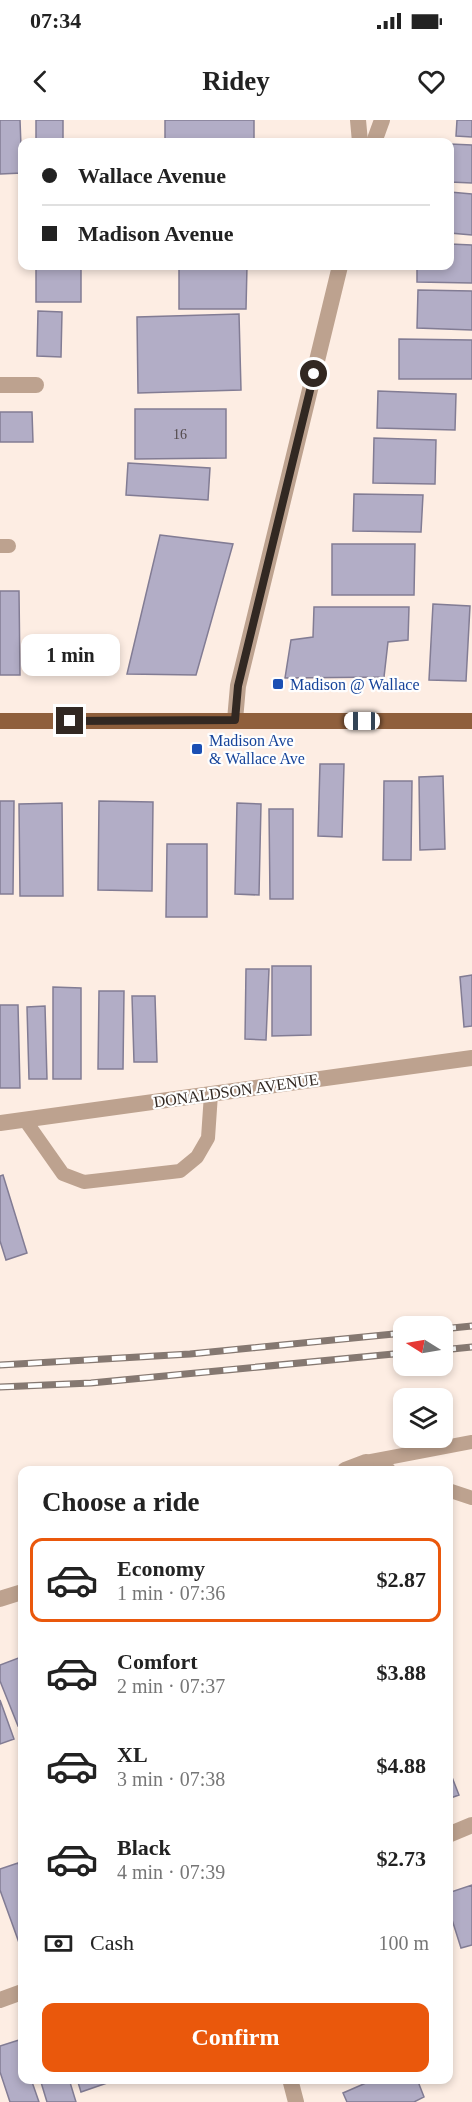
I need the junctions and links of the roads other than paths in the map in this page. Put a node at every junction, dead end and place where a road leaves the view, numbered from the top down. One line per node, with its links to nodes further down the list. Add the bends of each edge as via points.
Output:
1 (358, 120): 3 (street)
2 (382, 120): 4 (street)
3 (360, 138)
4 (375, 138)
5 (339, 270): 8 (street, via 238,686)
6 (0, 385): 7 (street)
7 (36, 385)
8 (235, 720): 9 (main road); 10 (main road)
9 (0, 721)
10 (472, 722)
11 (472, 1058): 12 (street, DONALDSON AVENUE)
12 (211, 1094): 13 (street, DONALDSON AVENUE); 13 (lane, via 208,1138 197,1157 180,1171 84,1182 63,1174)
13 (25, 1120): 14 (street, DONALDSON AVENUE)
14 (0, 1123)
15 (472, 1442): 16 (lane)
16 (366, 1462): 17 (street); 18 (lane)
17 (356, 1466)
18 (378, 1466)
19 (453, 1492): 20 (lane)
20 (472, 1498)
21 (18, 1593): 22 (street)
22 (0, 1599)
23 (472, 1825): 24 (street)
24 (453, 1833)
25 (18, 1993): 26 (street)
26 (0, 2000)
27 (291, 2084): 28 (street)
28 (296, 2102)

